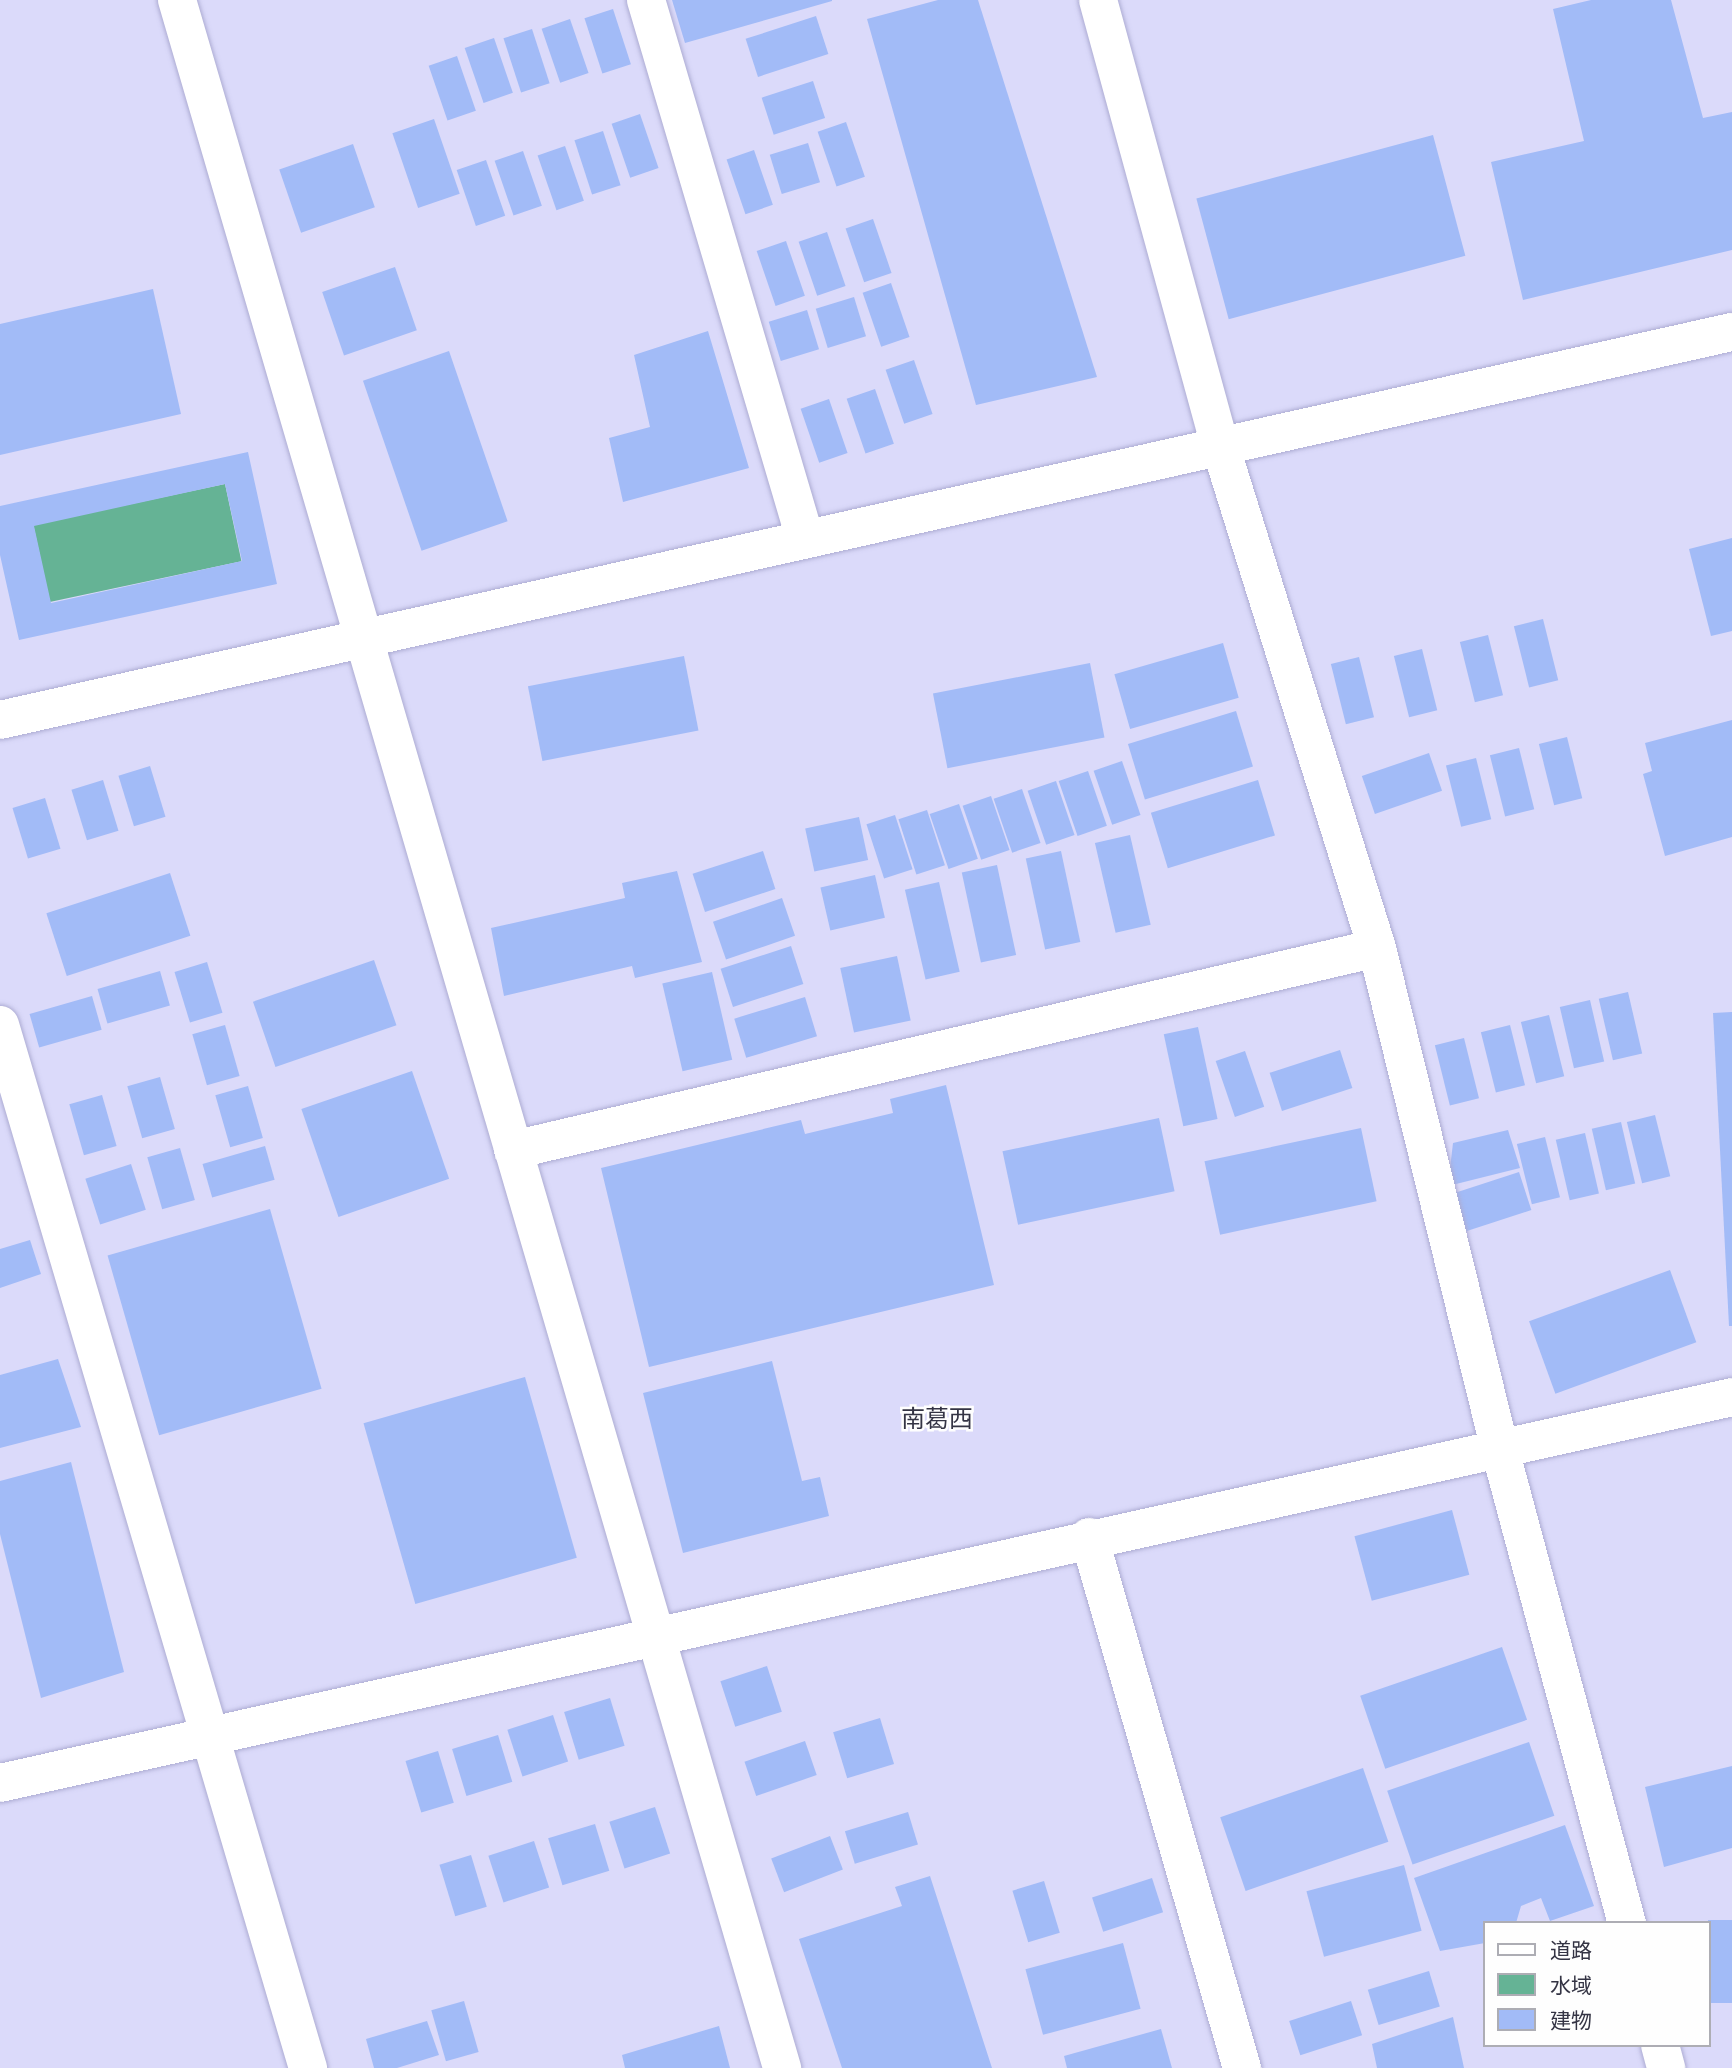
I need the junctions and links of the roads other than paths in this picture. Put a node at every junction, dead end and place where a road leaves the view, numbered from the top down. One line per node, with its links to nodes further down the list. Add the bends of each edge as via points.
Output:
1 (177, 0): 7 (street)
2 (646, 0): 6 (street)
3 (1098, 0): 5 (street)
4 (1732, 332): 5 (street)
5 (1220, 444): 6 (street); 9 (street)
6 (805, 538): 7 (street)
7 (366, 639): 8 (street); 11 (street)
8 (0, 720)
9 (1377, 948): 11 (street); 13 (street)
10 (0, 1025): 16 (street)
11 (513, 1150): 15 (street)
12 (1732, 1397): 13 (street)
13 (1499, 1447): 14 (street); 18 (street)
14 (1088, 1537): 15 (street); 22 (street)
15 (657, 1634): 16 (street); 21 (street)
16 (211, 1736): 17 (street); 20 (street)
17 (0, 1783)
18 (1627, 1921)
19 (1661, 2047): 23 (street)
20 (308, 2068)
21 (782, 2068)
22 (1242, 2068)
23 (1667, 2068)

